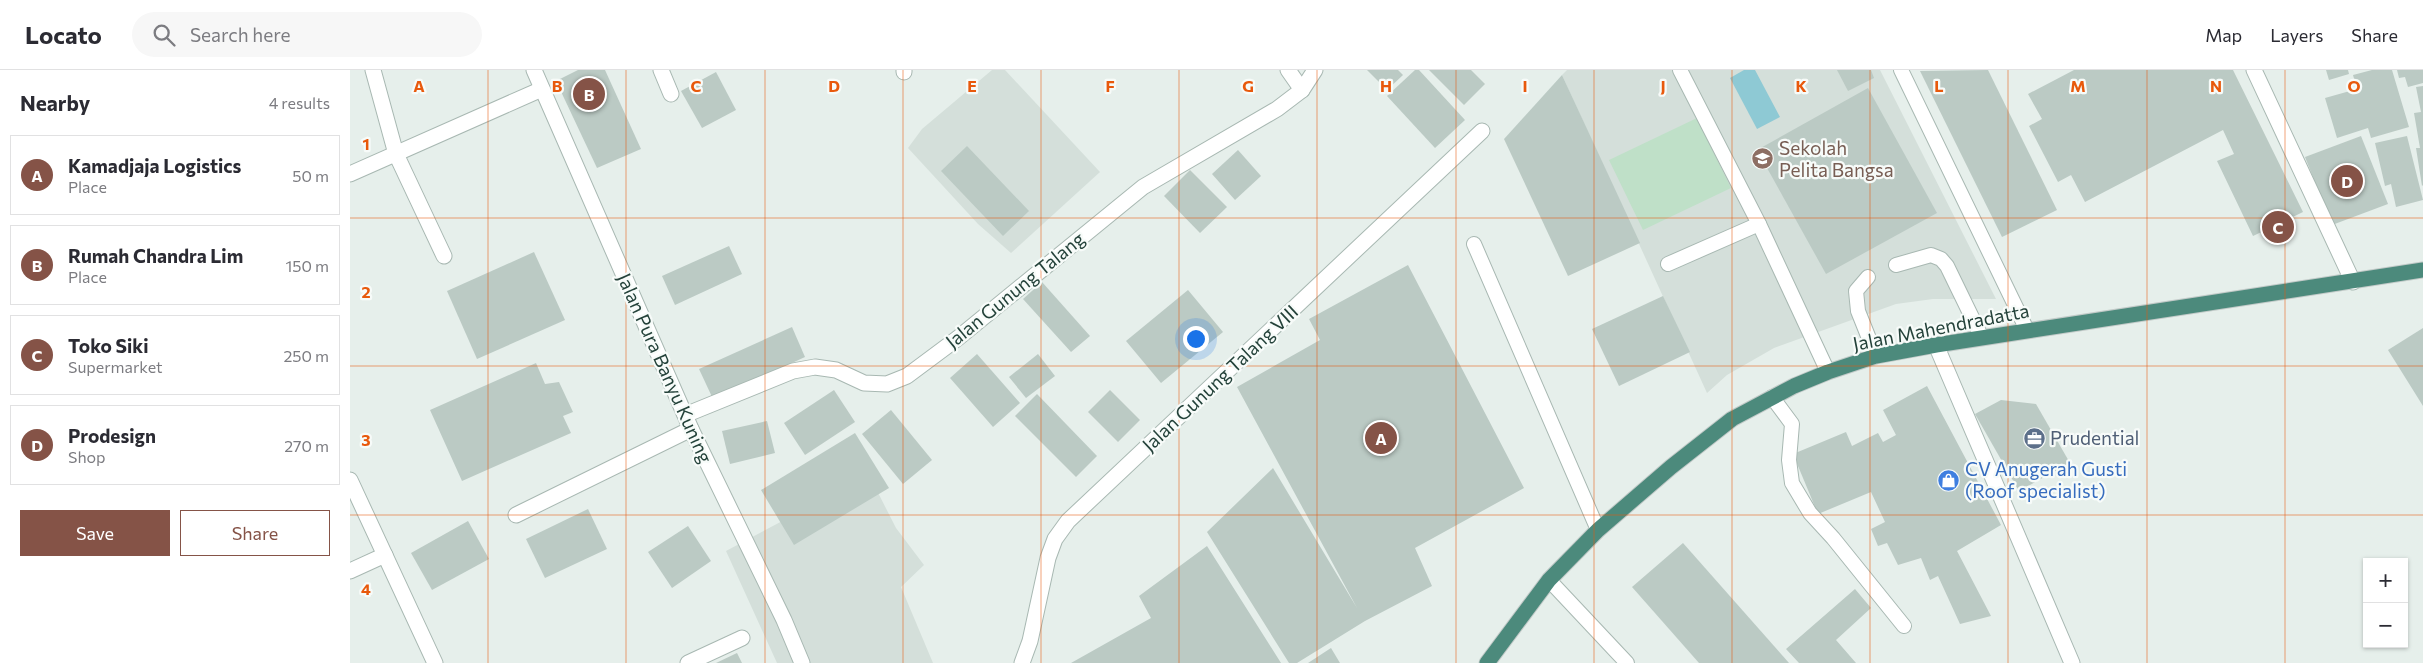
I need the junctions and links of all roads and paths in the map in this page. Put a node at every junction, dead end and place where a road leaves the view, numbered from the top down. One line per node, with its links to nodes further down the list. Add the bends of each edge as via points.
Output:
1 (373, 70): 13 (street)
2 (534, 70): 9 (street, Jalan Pura Banyu Kuning)
3 (661, 70): 11 (street)
4 (1288, 70): 10 (street)
5 (1315, 70): 10 (street, Jalan Gunung Talang)
6 (1680, 70): 15 (lane)
7 (1901, 70): 23 (lane)
8 (2254, 70): 22 (street)
9 (542, 89): 13 (street); 29 (street, Jalan Pura Banyu Kuning)
10 (1302, 90): 29 (street, Jalan Gunung Talang, via 1259,121 1144,187 907,376 887,384 864,383 836,370 815,366 793,371)
11 (671, 94)
12 (1482, 131): 42 (street, Jalan Gunung Talang VIII, via 1068,521 1055,539 1048,558)
13 (396, 154): 14 (street); 17 (street)
14 (350, 174)
15 (1759, 224): 18 (lane); 27 (lane)
16 (1474, 244): 33 (lane)
17 (444, 256)
18 (1668, 264)
19 (1896, 265): 24 (lane, via 1931,255 1941,259)
20 (2423, 270): 22 (highway, Jalan Mahendradatta)
21 (1868, 277): 26 (lane, via 1856,291 1858,311)
22 (2353, 282): 23 (highway, Jalan Mahendradatta)
23 (2027, 330): 24 (highway, Jalan Mahendradatta)
24 (1982, 338): 25 (highway, Jalan Mahendradatta)
25 (1936, 345): 26 (highway, Jalan Mahendradatta); 45 (street)
26 (1876, 356): 27 (highway, Jalan Mahendradatta)
27 (1828, 372): 28 (highway, Jalan Mahendradatta)
28 (1772, 397): 33 (highway, Jalan Mahendradatta, via 1732,419); 37 (lane, via 1792,424 1789,460 1792,483 1810,513)
29 (685, 415): 30 (street, Jalan Pura Banyu Kuning)
30 (691, 429): 32 (street); 41 (street, Jalan Pura Banyu Kuning)
31 (350, 480): 34 (street)
32 (516, 515)
33 (1598, 530): 36 (highway, Jalan Mahendradatta)
34 (385, 555): 35 (street); 39 (street)
35 (350, 571)
36 (1548, 580): 43 (highway, Jalan Mahendradatta); 44 (lane)
37 (1904, 626)
38 (742, 638): 40 (street)
39 (435, 663)
40 (688, 663)
41 (802, 663)
42 (1022, 663)
43 (1487, 663)
44 (1627, 663)
45 (2072, 663)

